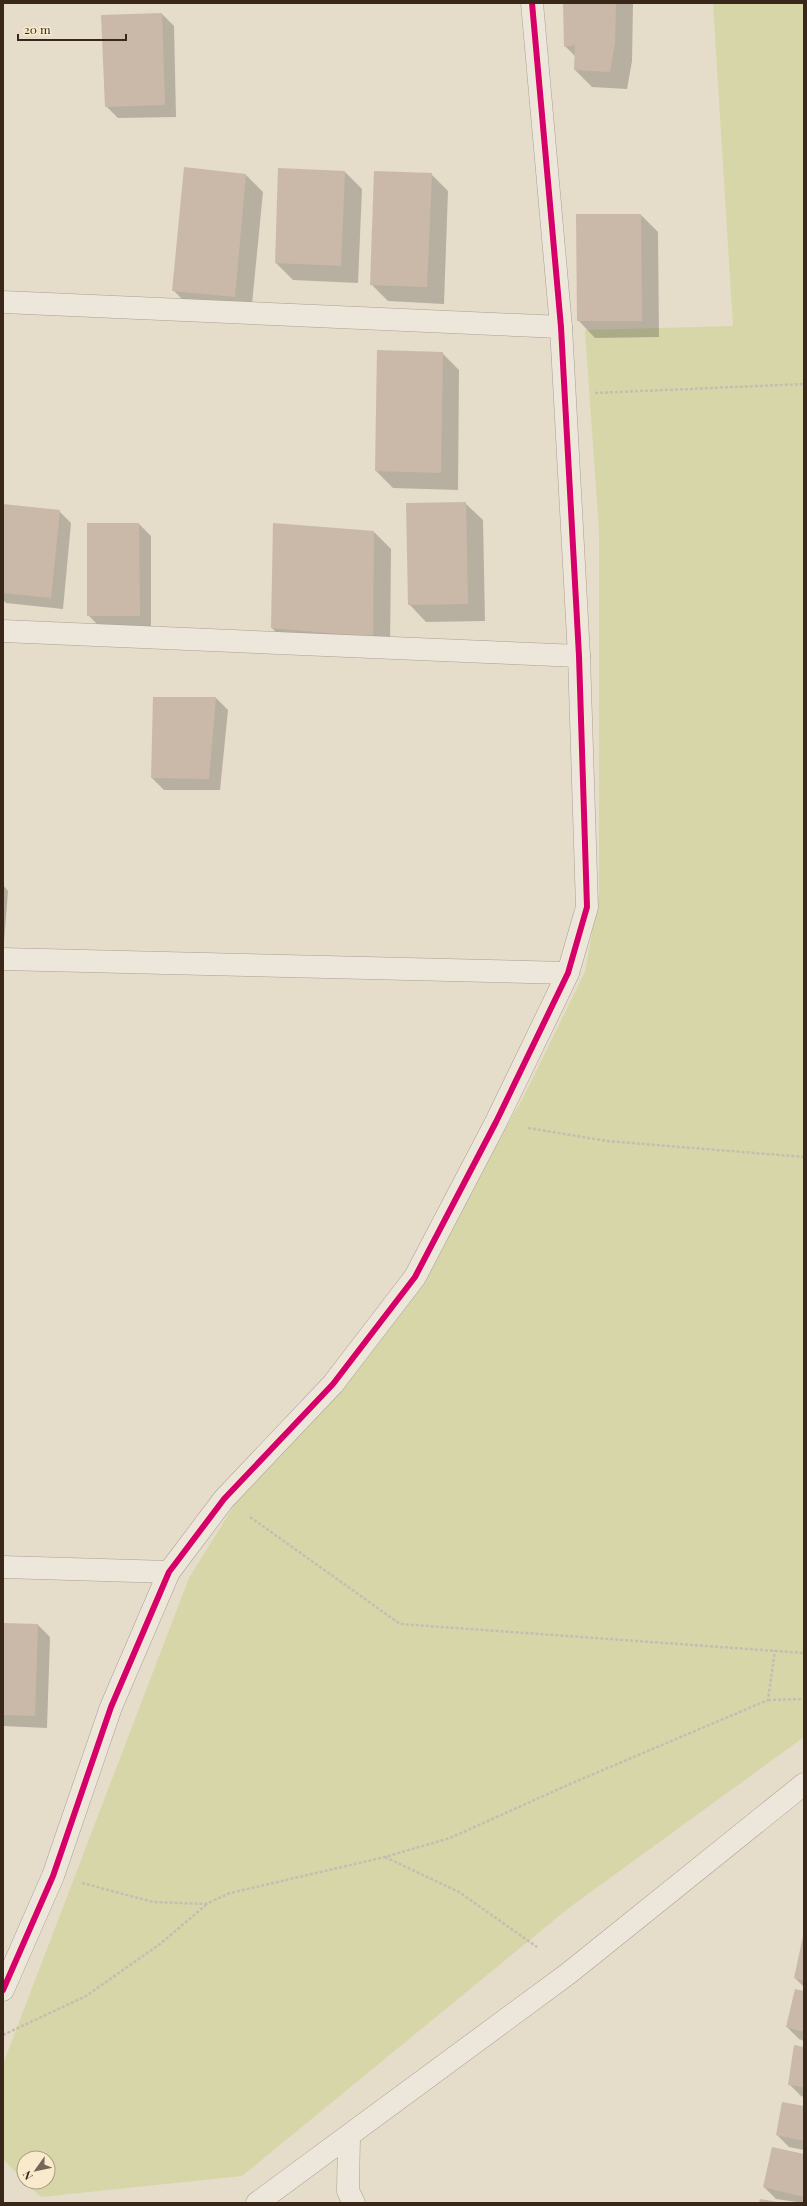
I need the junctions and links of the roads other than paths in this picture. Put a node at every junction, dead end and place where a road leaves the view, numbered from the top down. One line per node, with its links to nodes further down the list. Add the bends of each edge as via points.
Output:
1 (532, 3): 3 (street)
2 (3, 302): 3 (street)
3 (561, 327): 5 (street)
4 (3, 632): 5 (street)
5 (579, 656): 7 (street, via 587,907)
6 (3, 959): 7 (street)
7 (568, 973): 9 (street, via 496,1122 415,1277 333,1384 224,1499)
8 (3, 1567): 9 (street)
9 (169, 1572): 11 (street, via 111,1708 53,1876)
10 (803, 1786): 12 (street, via 569,1974)
11 (4, 1988)
12 (349, 2137): 13 (street); 14 (street, via 348,2191)
13 (257, 2203)
14 (354, 2203)

